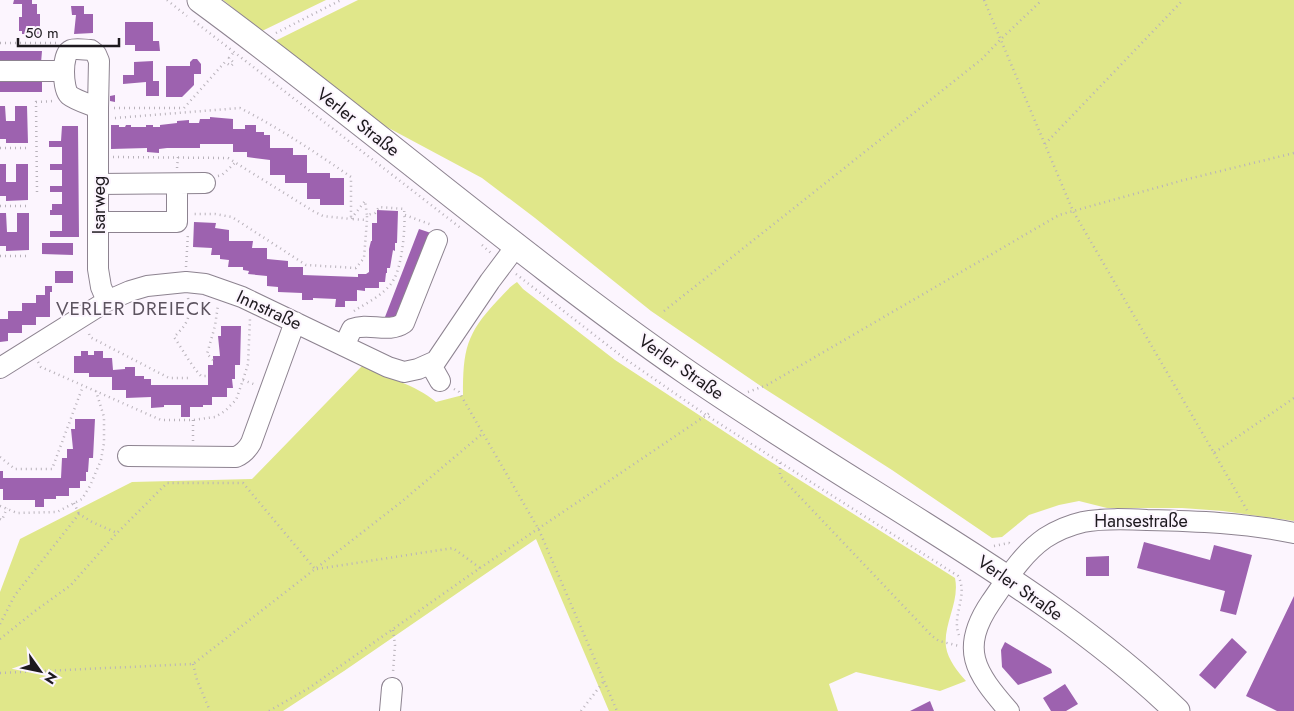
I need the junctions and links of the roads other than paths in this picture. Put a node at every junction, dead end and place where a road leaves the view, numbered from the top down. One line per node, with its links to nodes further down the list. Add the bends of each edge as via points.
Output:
1 (200, 0): 10 (main road, Verler Straße, via 245,47)
2 (0, 71): 3 (street)
3 (64, 71): 4 (street, via 69,95); 4 (street, Isarweg, via 64,61 71,50 91,50 96,54)
4 (103, 113): 6 (street, Isarweg)
5 (205, 183): 7 (street)
6 (99, 184): 7 (street); 8 (street, Isarweg)
7 (177, 184): 8 (street, via 183,214 177,222)
8 (98, 222): 11 (street, Isarweg, via 98,269)
9 (437, 240): 13 (street, via 404,323 385,329 360,326 352,329)
10 (510, 254): 13 (street, Innstraße, via 442,353 435,373 404,372); 17 (main road, Verler Straße, via 593,304 777,432)
11 (107, 301): 12 (street, Innstraße, via 147,286 186,282 205,284); 14 (street, Innstraße)
12 (295, 322): 13 (street, Innstraße); 15 (street, via 248,449 236,456)
13 (344, 346)
14 (0, 368)
15 (128, 456)
16 (1294, 533): 17 (street, Hansestraße, via 1185,520 1082,522 1041,541)
17 (1008, 578): 20 (street, Hansestraße, via 980,620 973,649 980,673); 21 (main road, Verler Straße, via 1128,667)
18 (392, 688): 19 (street)
19 (390, 711)
20 (1009, 711)
21 (1177, 711)

